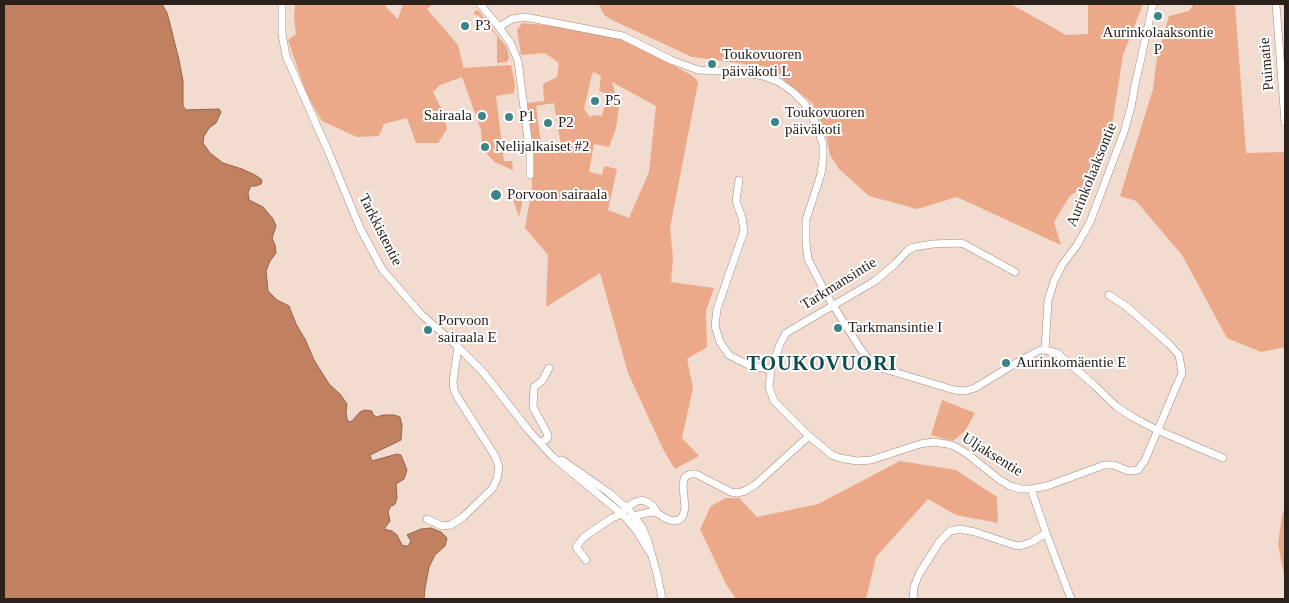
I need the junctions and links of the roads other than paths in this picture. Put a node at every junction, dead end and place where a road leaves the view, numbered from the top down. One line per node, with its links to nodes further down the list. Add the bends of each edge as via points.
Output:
1 (282, 4): 12 (street, Tarkkistentie, via 286,56 360,228 382,269 421,314)
2 (480, 4): 5 (street)
3 (1153, 4): 13 (street, Aurinkolaaksontie, via 1124,132 1090,222 1054,281 1048,301)
4 (1276, 4): 6 (street, Puimatie)
5 (499, 27): 7 (street, via 518,61); 11 (street, via 512,19 525,17 624,36 698,70 763,76 793,92 805,104 823,144 821,174 806,220 806,243 808,259)
6 (1285, 122)
7 (530, 175)
8 (738, 180): 15 (street, via 736,201 744,231 714,326 729,355 746,364)
9 (1015, 272): 11 (street, Tarkmansintie, via 964,244 914,247 875,280)
10 (1109, 295): 16 (street, Uljaksentie, via 1127,307 1179,355 1182,373)
11 (834, 305): 13 (street, via 869,360 880,368 954,390 974,388); 15 (street, Tarkmansintie, via 786,333)
12 (458, 347): 18 (street, Tarkkistentie, via 483,372); 24 (street, via 454,390 494,456 499,467 497,479 492,489 451,525 442,526)
13 (1045, 350): 16 (street, via 1057,353 1117,407)
14 (550, 368): 18 (street, via 533,392 532,407 548,435)
15 (771, 370): 17 (street, Tarkmansintie, via 769,387 774,401)
16 (1157, 430): 19 (street); 20 (street, Uljaksentie, via 1138,470 1104,465)
17 (809, 436): 20 (street, Uljaksentie, via 832,455 857,461 871,460 920,444 948,444 966,453 1010,486); 22 (street, via 751,488 737,493 701,476 686,476 682,518 673,521)
18 (540, 443): 21 (street, Tarkkistentie, via 593,481)
19 (1223, 458)
20 (1032, 489): 25 (street)
21 (624, 511): 22 (street, via 642,500); 23 (street); 26 (street, Tarkkistentie); 27 (street, via 584,537 576,547)
22 (658, 513): 23 (street)
23 (634, 516): 26 (street, Tarkkistentie, via 642,527)
24 (427, 519)
25 (1046, 533): 29 (street, via 1017,546 975,532 950,531 919,574); 30 (street)
26 (652, 556): 28 (street, Tarkkistentie)
27 (586, 560)
28 (662, 599)
29 (913, 599)
30 (1071, 599)

